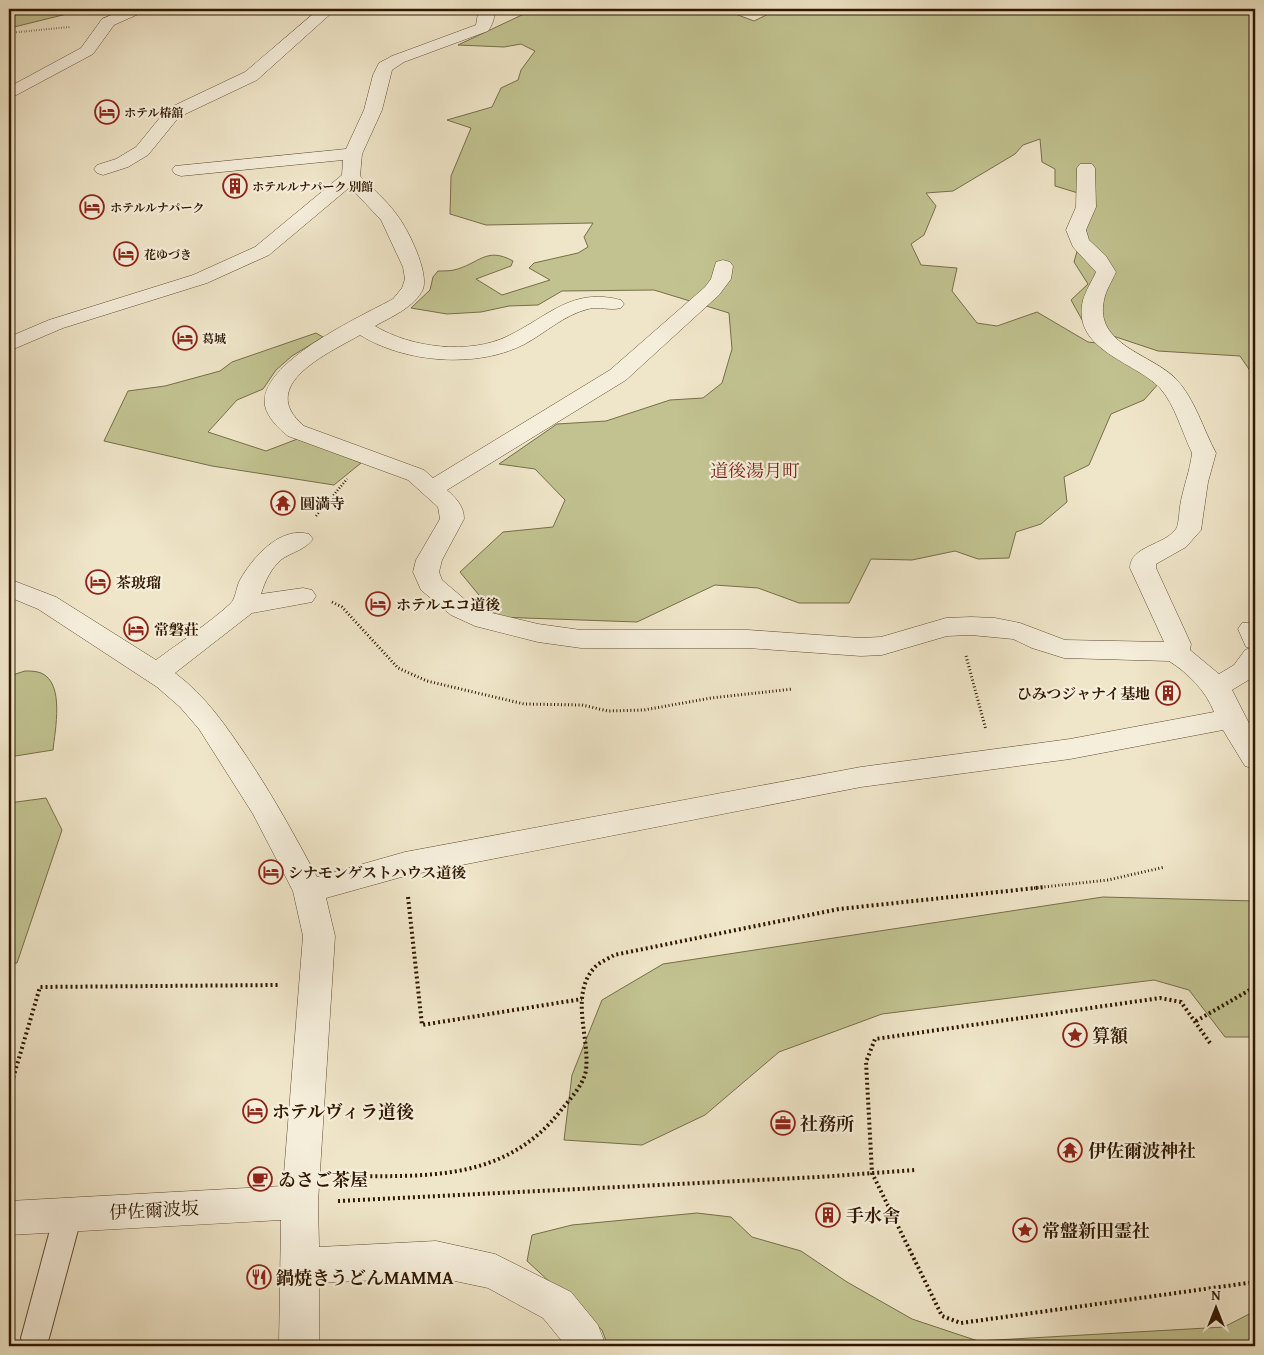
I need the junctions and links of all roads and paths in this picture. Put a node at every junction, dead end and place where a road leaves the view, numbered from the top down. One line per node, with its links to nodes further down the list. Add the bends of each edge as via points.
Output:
1 (138, 9): 4 (street)
2 (328, 9): 9 (street, via 251,76 173,113 142,151 122,163)
3 (483, 9): 7 (street, via 486,20 482,28 398,59 385,67)
4 (105, 25): 5 (path); 6 (street, via 87,51)
5 (9, 34)
6 (9, 94)
7 (352, 165): 10 (street); 13 (street, via 390,218 414,267 415,279 412,290 400,303); 14 (street, via 262,251 200,279 56,324)
8 (1086, 168): 22 (street, via 1086,207 1076,230 1079,243 1106,272 1093,302 1099,334 1122,354 1169,385 1204,452 1189,530 1177,542 1143,563 1178,644)
9 (103, 169)
10 (181, 170)
11 (723, 266): 16 (street, via 721,278 712,291 618,375)
12 (614, 304): 13 (street, via 583,302 502,347 479,351 435,351 410,347 388,342)
13 (359, 326): 16 (street, via 303,359 290,371 276,396 275,410 284,423 296,431 416,475)
14 (9, 345)
15 (352, 474): 17 (path, via 332,493)
16 (432, 489): 21 (street, via 448,504 452,519 429,560 426,572 430,584 460,610 484,620 538,634 581,640 748,640 861,647 882,646 923,633)
17 (300, 539): 20 (street, via 273,554 262,567 252,582)
18 (9, 587): 24 (street, via 47,603)
19 (303, 596): 20 (street); 26 (path, via 342,607 398,668 427,681 524,704 582,705 608,711 644,710 711,698)
20 (243, 607): 24 (street)
21 (957, 627): 22 (street, via 995,627 1020,632 1064,649); 28 (path)
22 (1176, 653): 25 (street, via 1189,661)
23 (1255, 656): 25 (street, via 1242,674)
24 (157, 673): 32 (street, via 190,700 210,722 266,810)
25 (1215, 687): 27 (street)
26 (793, 689)
27 (1231, 718): 28 (street, via 1070,749); 29 (street)
28 (995, 759): 30 (street, via 861,778)
29 (1255, 759)
30 (405, 864): 32 (street); 35 (path, via 422,1025)
31 (1165, 867): 35 (path, via 1108,880 839,909 614,955 595,967 587,979)
32 (309, 891): 33 (street, via 319,936)
33 (316, 985): 38 (path, via 40,987); 41 (street)
34 (1255, 987): 36 (path)
35 (582, 999): 41 (path, via 586,1072 556,1121 508,1158 481,1167 388,1176)
36 (1196, 1021): 37 (path); 40 (path, via 1181,1002 1160,998 875,1039 866,1062)
37 (1210, 1043)
38 (9, 1092)
39 (915, 1170): 40 (path)
40 (872, 1173): 42 (path); 46 (path, via 942,1316 961,1323)
41 (301, 1190): 43 (street, 伊佐爾波坂); 45 (street)
42 (339, 1200)
43 (68, 1215): 44 (street, 伊佐爾波坂); 47 (lane)
44 (9, 1218)
45 (301, 1266): 48 (street); 49 (street, via 436,1259 494,1272 557,1305 584,1338)
46 (1255, 1282)
47 (35, 1338)
48 (299, 1346)
49 (586, 1346)

